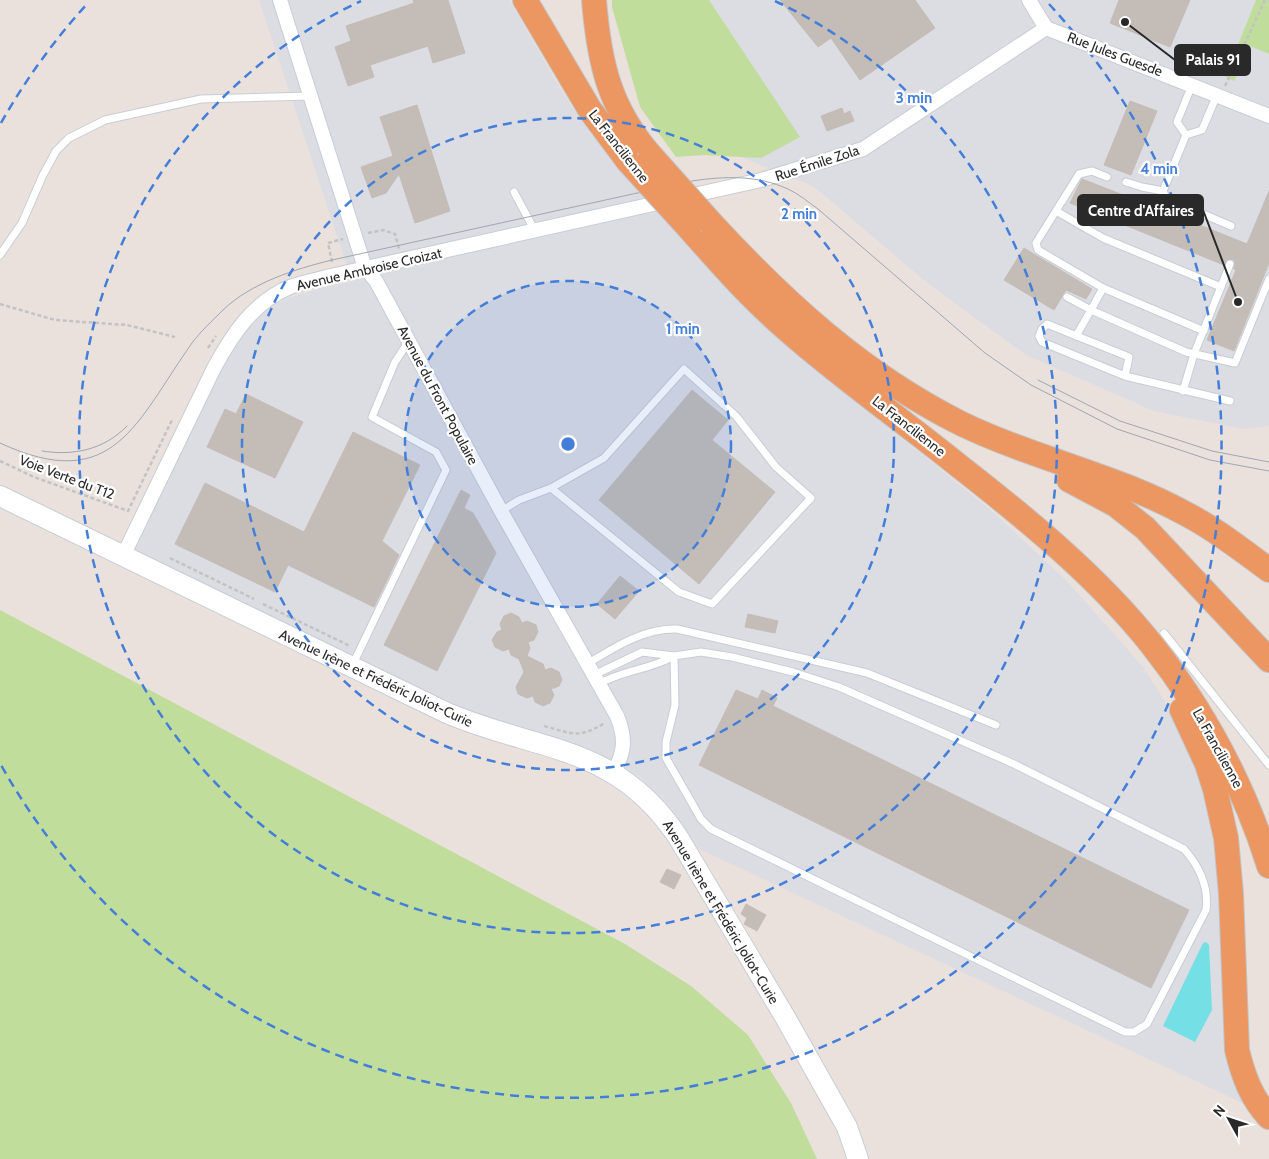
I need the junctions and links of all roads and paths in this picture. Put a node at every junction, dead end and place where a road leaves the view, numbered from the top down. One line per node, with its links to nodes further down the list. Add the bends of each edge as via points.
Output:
1 (280, 0): 10 (street, Avenue du Front Populaire)
2 (525, 0): 14 (highway, La Francilienne, via 590,110)
3 (594, 0): 14 (highway, La Francilienne, via 601,59 611,94)
4 (1029, 0): 6 (street)
5 (1267, 0): 7 (path)
6 (1046, 28): 9 (street, Rue Jules Guesde); 19 (street, Rue Émile Zola, via 863,149 761,180)
7 (1235, 62): 8 (path); 11 (path)
8 (1246, 66)
9 (1192, 84): 11 (street, Rue Jules Guesde); 13 (lane, via 1177,122)
10 (310, 96): 27 (lane, via 201,99 105,120 69,138 56,152 22,224); 30 (street, Avenue du Front Populaire)
11 (1218, 96): 12 (street, Rue Jules Guesde); 13 (lane, via 1202,130)
12 (1269, 116)
13 (1186, 135): 17 (lane)
14 (640, 159): 21 (highway, La Francilienne, bridge)
15 (1107, 177): 20 (lane, via 1092,171 1079,174)
16 (1126, 182): 17 (lane)
17 (1163, 191): 22 (lane, via 1166,198)
18 (514, 192): 23 (lane)
19 (644, 205): 23 (street, Avenue Ambroise Croizat)
20 (1056, 211): 32 (lane, via 1120,246); 33 (lane, via 1036,243 1038,250)
21 (700, 225): 45 (highway, La Francilienne, via 785,300 885,380 946,414); 54 (highway, La Francilienne, via 733,278 784,327 961,467)
22 (1231, 226)
23 (535, 231): 30 (street, Avenue Ambroise Croizat)
24 (361, 235): 26 (path, via 389,230 396,234)
25 (347, 238): 29 (path, via 328,243)
26 (400, 253)
27 (0, 254)
28 (1230, 264): 32 (lane)
29 (334, 268)
30 (365, 268): 40 (street, Avenue du Front Populaire, via 376,281); 51 (street, Avenue Ambroise Croizat, via 290,287 258,307 243,322 214,368)
31 (1269, 279): 41 (lane, via 1235,363)
32 (1221, 287): 37 (lane)
33 (1103, 288): 36 (lane); 37 (lane)
34 (1067, 297): 36 (lane)
35 (0, 304): 39 (path, via 55,320 127,325)
36 (1091, 310): 38 (lane); 41 (lane)
37 (1204, 331): 41 (lane)
38 (1076, 336): 42 (lane, via 1129,357); 42 (lane, via 1047,324 1039,336 1042,342)
39 (175, 338)
40 (409, 341): 50 (street, Avenue du Front Populaire); 56 (lane, via 395,362 372,418 436,452 446,470)
41 (1194, 354): 43 (lane)
42 (1125, 376): 43 (lane)
43 (1183, 391): 44 (lane)
44 (1230, 401)
45 (1020, 449): 53 (highway, La Francilienne, via 1188,514); 57 (highway, via 1036,466 1088,489 1116,505 1145,528)
46 (0, 461): 49 (path, Voie Verte du T12, via 34,477)
47 (551, 488): 47 (lane, via 679,592 712,604 810,498 776,467 736,416 684,369 604,458); 50 (lane, via 519,500)
48 (0, 496): 51 (main road, Avenue Irène et Frédéric Joliot-Curie)
49 (128, 511)
50 (502, 511): 58 (street, Avenue du Front Populaire)
51 (123, 556): 56 (main road, Avenue Irène et Frédéric Joliot-Curie)
52 (170, 558): 56 (path)
53 (1269, 570)
54 (1158, 640): 62 (lane); 64 (highway, La Francilienne, via 1207,723 1244,796); 65 (highway, via 1157,670 1176,697 1207,764 1222,817 1231,894 1237,1050 1250,1091)
55 (674, 656): 55 (lane, via 675,706 666,742 666,758 701,819 711,829 1125,1032 1134,1032 1147,1024 1206,910 1205,884 1193,858 1184,849 1014,764 838,687 732,657 701,652); 58 (lane, via 643,670 611,677); 58 (lane, via 642,652)
56 (356, 659): 63 (main road, Avenue Irène et Frédéric Joliot-Curie, via 472,724 567,751)
57 (1269, 660)
58 (593, 675): 61 (lane, via 645,633 677,629 867,673); 63 (street, Avenue du Front Populaire, via 624,732 623,751)
59 (611, 720): 60 (path, via 577,735)
60 (542, 725)
61 (996, 725)
62 (1269, 765)
63 (613, 773): 66 (main road, Avenue Irène et Frédéric Joliot-Curie, via 650,801 678,837 847,1127)
64 (1269, 866)
65 (1269, 1117)
66 (858, 1159)

